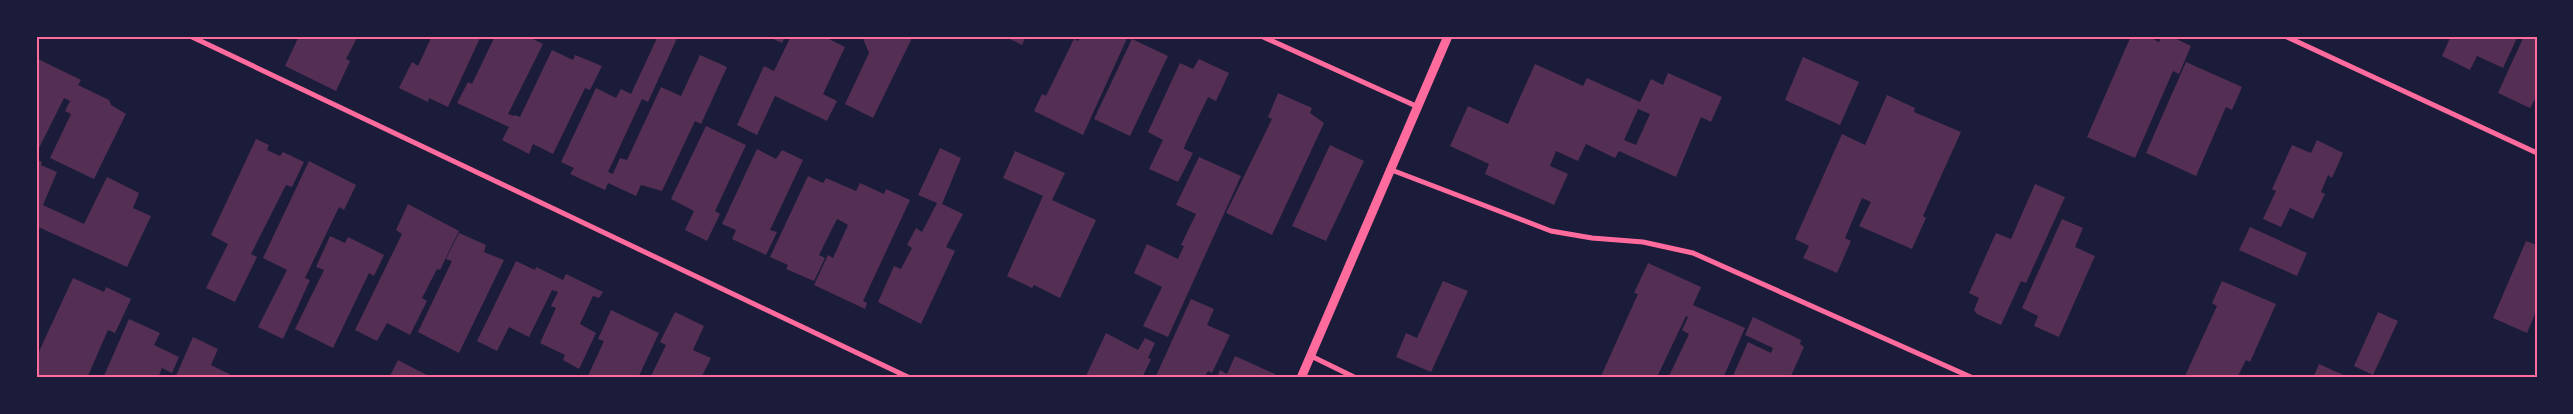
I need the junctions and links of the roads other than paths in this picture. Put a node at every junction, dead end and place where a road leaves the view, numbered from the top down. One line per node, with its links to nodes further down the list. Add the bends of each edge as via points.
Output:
1 (190, 36): 9 (street)
2 (1261, 36): 5 (street)
3 (1448, 36): 5 (street)
4 (2285, 36): 6 (street)
5 (1416, 106): 7 (street)
6 (2537, 153)
7 (1389, 169): 8 (street); 12 (street, via 1551,231 1643,242 1693,253)
8 (1311, 356): 10 (street); 11 (street)
9 (910, 378)
10 (1301, 378)
11 (1356, 378)
12 (1973, 378)

